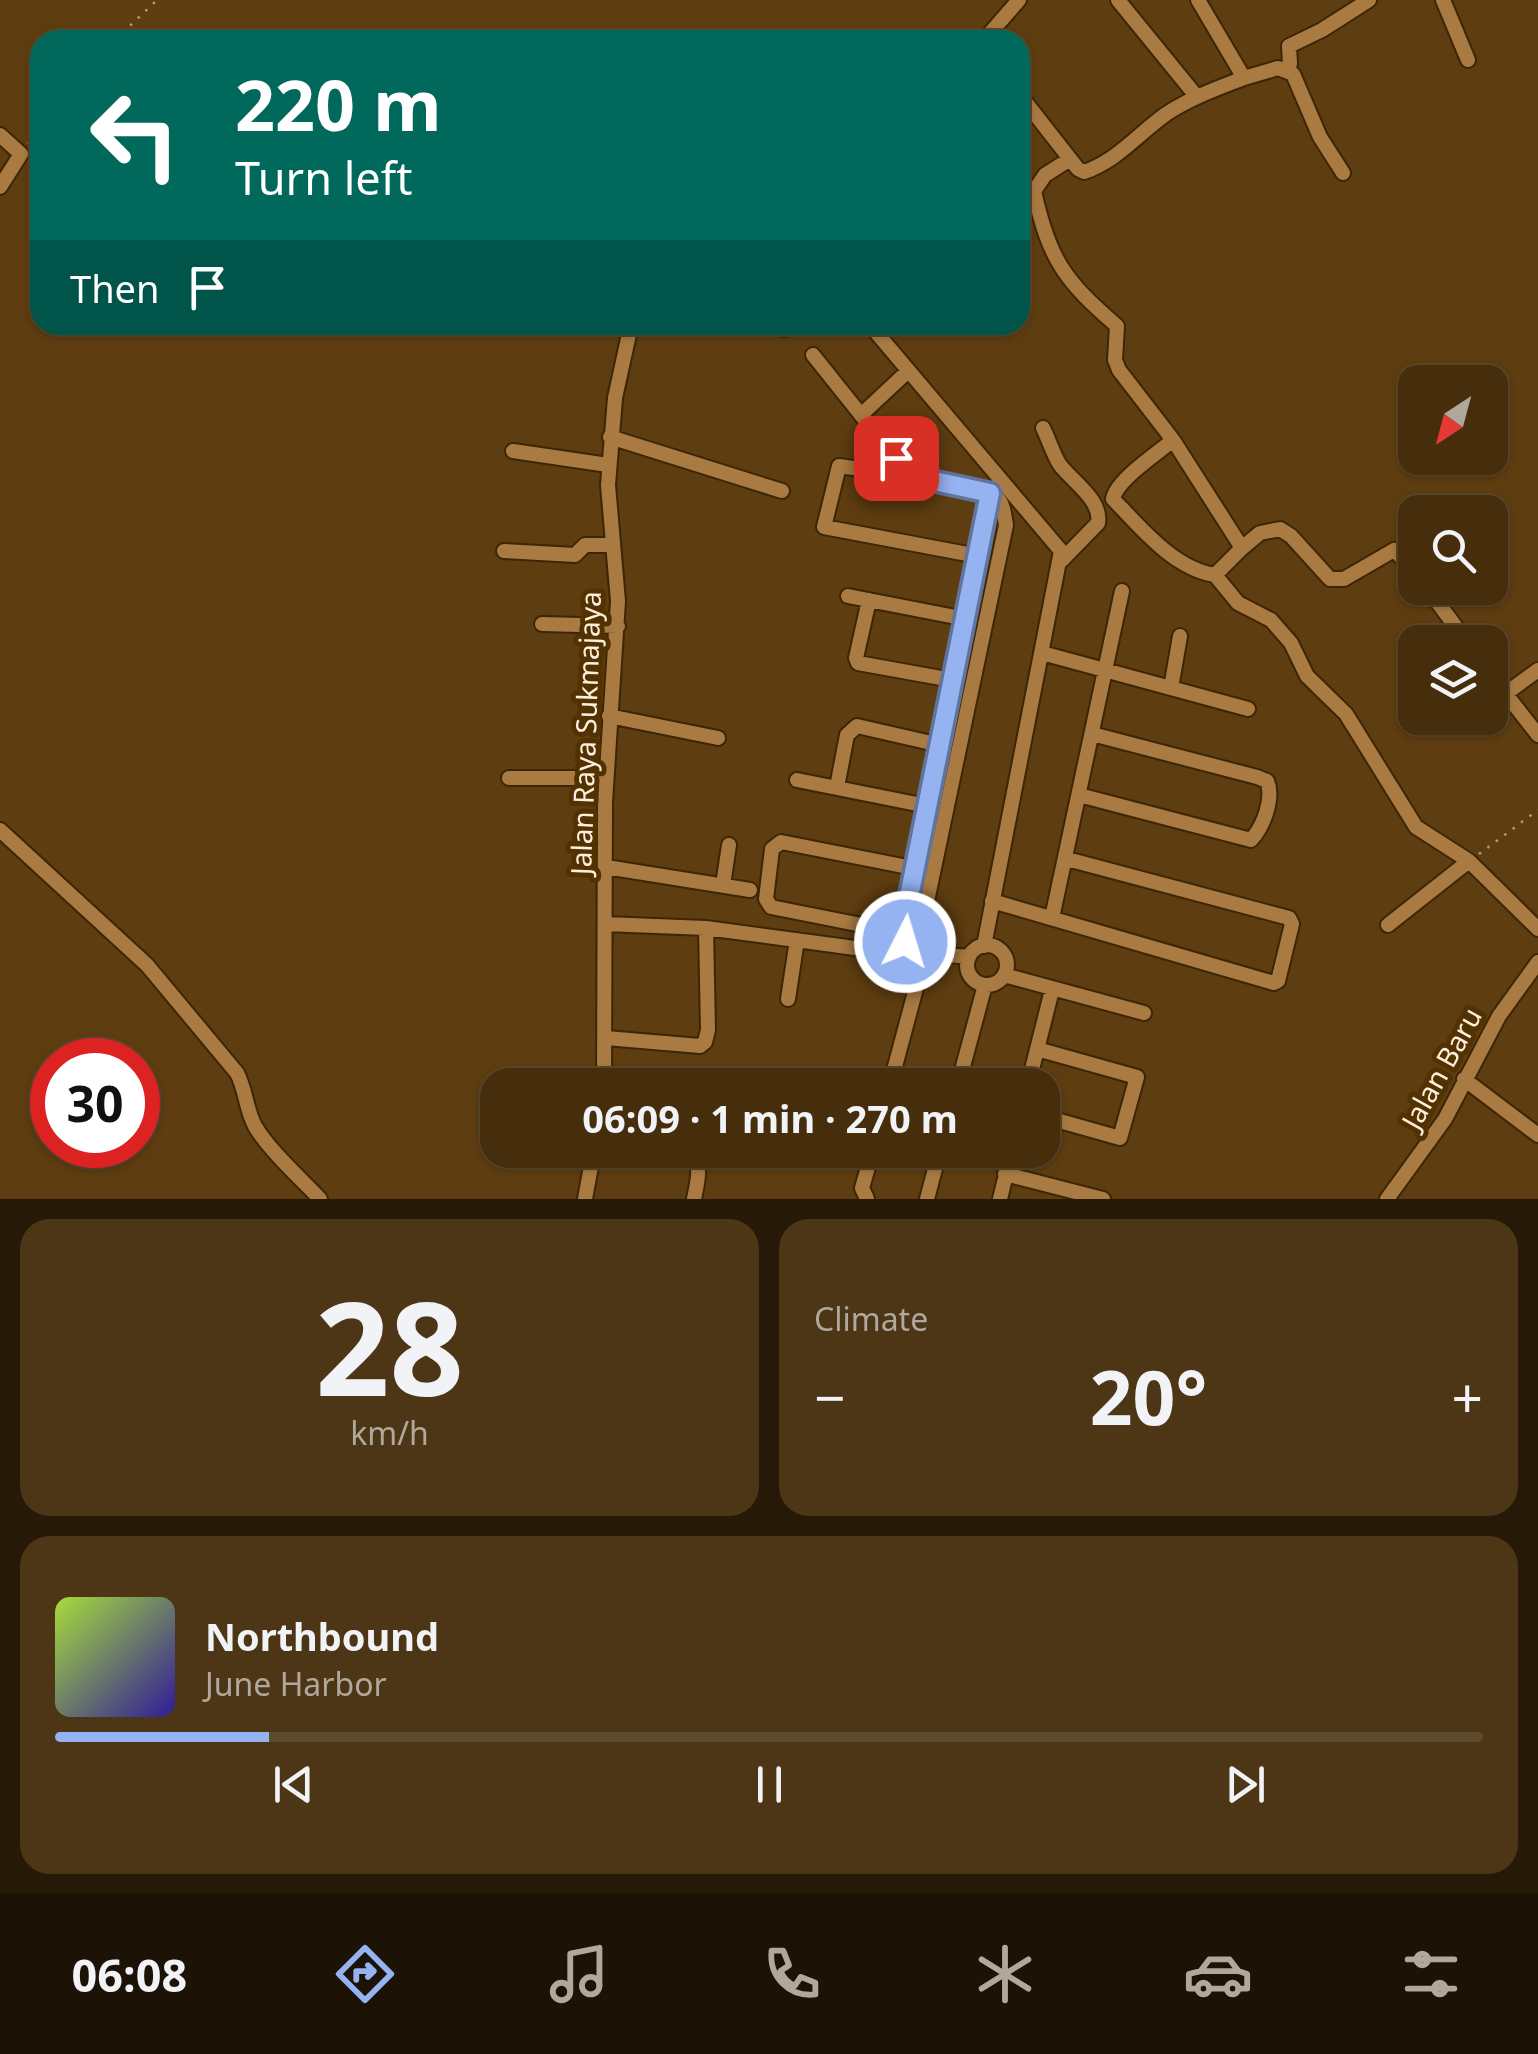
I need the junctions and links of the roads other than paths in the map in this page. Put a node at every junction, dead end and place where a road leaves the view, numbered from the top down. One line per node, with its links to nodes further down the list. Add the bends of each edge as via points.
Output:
1 (1018, 0): 6 (street)
2 (1118, 0): 10 (street)
3 (1198, 0): 9 (street)
4 (1369, 0): 8 (street, via 1288,46)
5 (1443, 0): 7 (street)
6 (992, 30)
7 (1468, 60)
8 (1285, 68): 9 (street); 14 (street, via 1298,80)
9 (1244, 78): 10 (street)
10 (1196, 97): 13 (street, via 1093,169 1084,172)
11 (1030, 108): 13 (street)
12 (0, 136): 15 (street, via 20,154)
13 (1070, 159): 23 (street, via 1034,191 1058,265 1077,292 1117,326 1119,370)
14 (1343, 173)
15 (0, 187)
16 (630, 335): 22 (street, Jalan Raya Sukmajaya)
17 (878, 335): 19 (street)
18 (814, 355): 20 (street)
19 (908, 371): 20 (street); 34 (street, via 1056,544)
20 (861, 414): 26 (street)
21 (1044, 428): 34 (street, via 1058,462 1100,516)
22 (610, 438): 25 (street, Jalan Raya Sukmajaya); 27 (street)
23 (1174, 440): 30 (street); 35 (street, via 1122,483 1113,499 1159,546)
24 (513, 451): 25 (street)
25 (608, 465): 29 (street, Jalan Raya Sukmajaya)
26 (911, 476): 28 (street); 33 (street, via 839,466 824,527)
27 (782, 491)
28 (990, 493): 33 (street); 80 (street, via 1001,503 1006,525)
29 (611, 545): 31 (street, via 585,545 576,555); 41 (street, Jalan Raya Sukmajaya)
30 (1242, 548): 32 (street, via 1280,528 1330,579 1344,579 1383,554); 35 (street)
31 (504, 551)
32 (1398, 554)
33 (978, 556): 39 (street)
34 (1062, 560): 43 (street)
35 (1216, 576): 65 (street, via 1238,603 1283,634 1308,676 1346,714 1416,826)
36 (1122, 591): 45 (street)
37 (848, 596): 38 (street)
38 (869, 600): 39 (street); 46 (street, via 858,663)
39 (966, 619): 46 (street)
40 (542, 624): 41 (street)
41 (618, 626): 51 (street, Jalan Raya Sukmajaya)
42 (1180, 636): 47 (street)
43 (1042, 653): 45 (street); 70 (street)
44 (1538, 670): 48 (street)
45 (1107, 671): 47 (street); 52 (street)
46 (952, 680): 55 (street)
47 (1171, 688): 50 (street)
48 (1508, 692)
49 (1508, 698): 53 (street)
50 (1248, 710)
51 (609, 716): 54 (street); 57 (street, Jalan Raya Sukmajaya)
52 (1092, 734): 60 (street); 60 (street, via 1257,777 1267,781 1270,794 1251,840)
53 (1538, 735)
54 (718, 738)
55 (940, 745): 59 (street, via 856,726 846,735); 61 (street)
56 (509, 778): 57 (street)
57 (606, 778): 66 (street, Jalan Raya Sukmajaya)
58 (797, 780): 59 (street)
59 (837, 787): 61 (street)
60 (1079, 795): 64 (street)
61 (927, 806): 67 (street)
62 (0, 830): 103 (street, via 147,964 237,1073 263,1138)
63 (729, 846): 68 (street)
64 (1067, 859): 71 (street); 71 (street, via 1281,914 1292,924 1285,960 1274,983)
65 (1469, 861): 73 (street); 75 (street)
66 (606, 867): 68 (street); 72 (street, Jalan Raya Sukmajaya)
67 (913, 868): 76 (street); 76 (street, via 781,842 772,849 766,904)
68 (723, 885): 69 (street)
69 (750, 890)
70 (992, 902): 71 (street); 78 (street)
71 (1052, 918)
72 (605, 924): 74 (street); 88 (street, Jalan Raya Sukmajaya)
73 (1388, 924)
74 (706, 928): 77 (street); 88 (street, via 705,1042)
75 (1538, 930)
76 (902, 932): 80 (street, via 905,942)
77 (797, 940): 79 (street); 86 (street)
78 (984, 946): 81 (street); 83 (street, via 1004,954)
79 (855, 948)
80 (922, 950): 81 (street); 91 (street)
81 (969, 957): 84 (street, via 970,976)
82 (1538, 962): 94 (street, Jalan Baru)
83 (1004, 976): 84 (street); 85 (street)
84 (985, 985): 92 (street)
85 (1052, 990): 87 (street); 89 (street)
86 (788, 999)
87 (1144, 1012)
88 (606, 1038): 90 (street, Jalan Raya Sukmajaya)
89 (1037, 1049): 93 (street); 95 (street, via 1137,1077 1120,1138)
90 (605, 1068)
91 (894, 1068)
92 (963, 1068)
93 (1032, 1068)
94 (1464, 1079): 96 (street); 110 (street, Jalan Baru, via 1445,1119)
95 (1060, 1121)
96 (1538, 1135)
97 (591, 1168): 104 (street)
98 (700, 1168): 105 (street)
99 (867, 1168): 106 (street, via 862,1188)
100 (935, 1168): 107 (street)
101 (1008, 1168): 102 (street)
102 (1006, 1174): 108 (street); 109 (street)
103 (320, 1199)
104 (586, 1199)
105 (694, 1199)
106 (868, 1199)
107 (927, 1199)
108 (1000, 1199)
109 (1103, 1199)
110 (1387, 1199)

